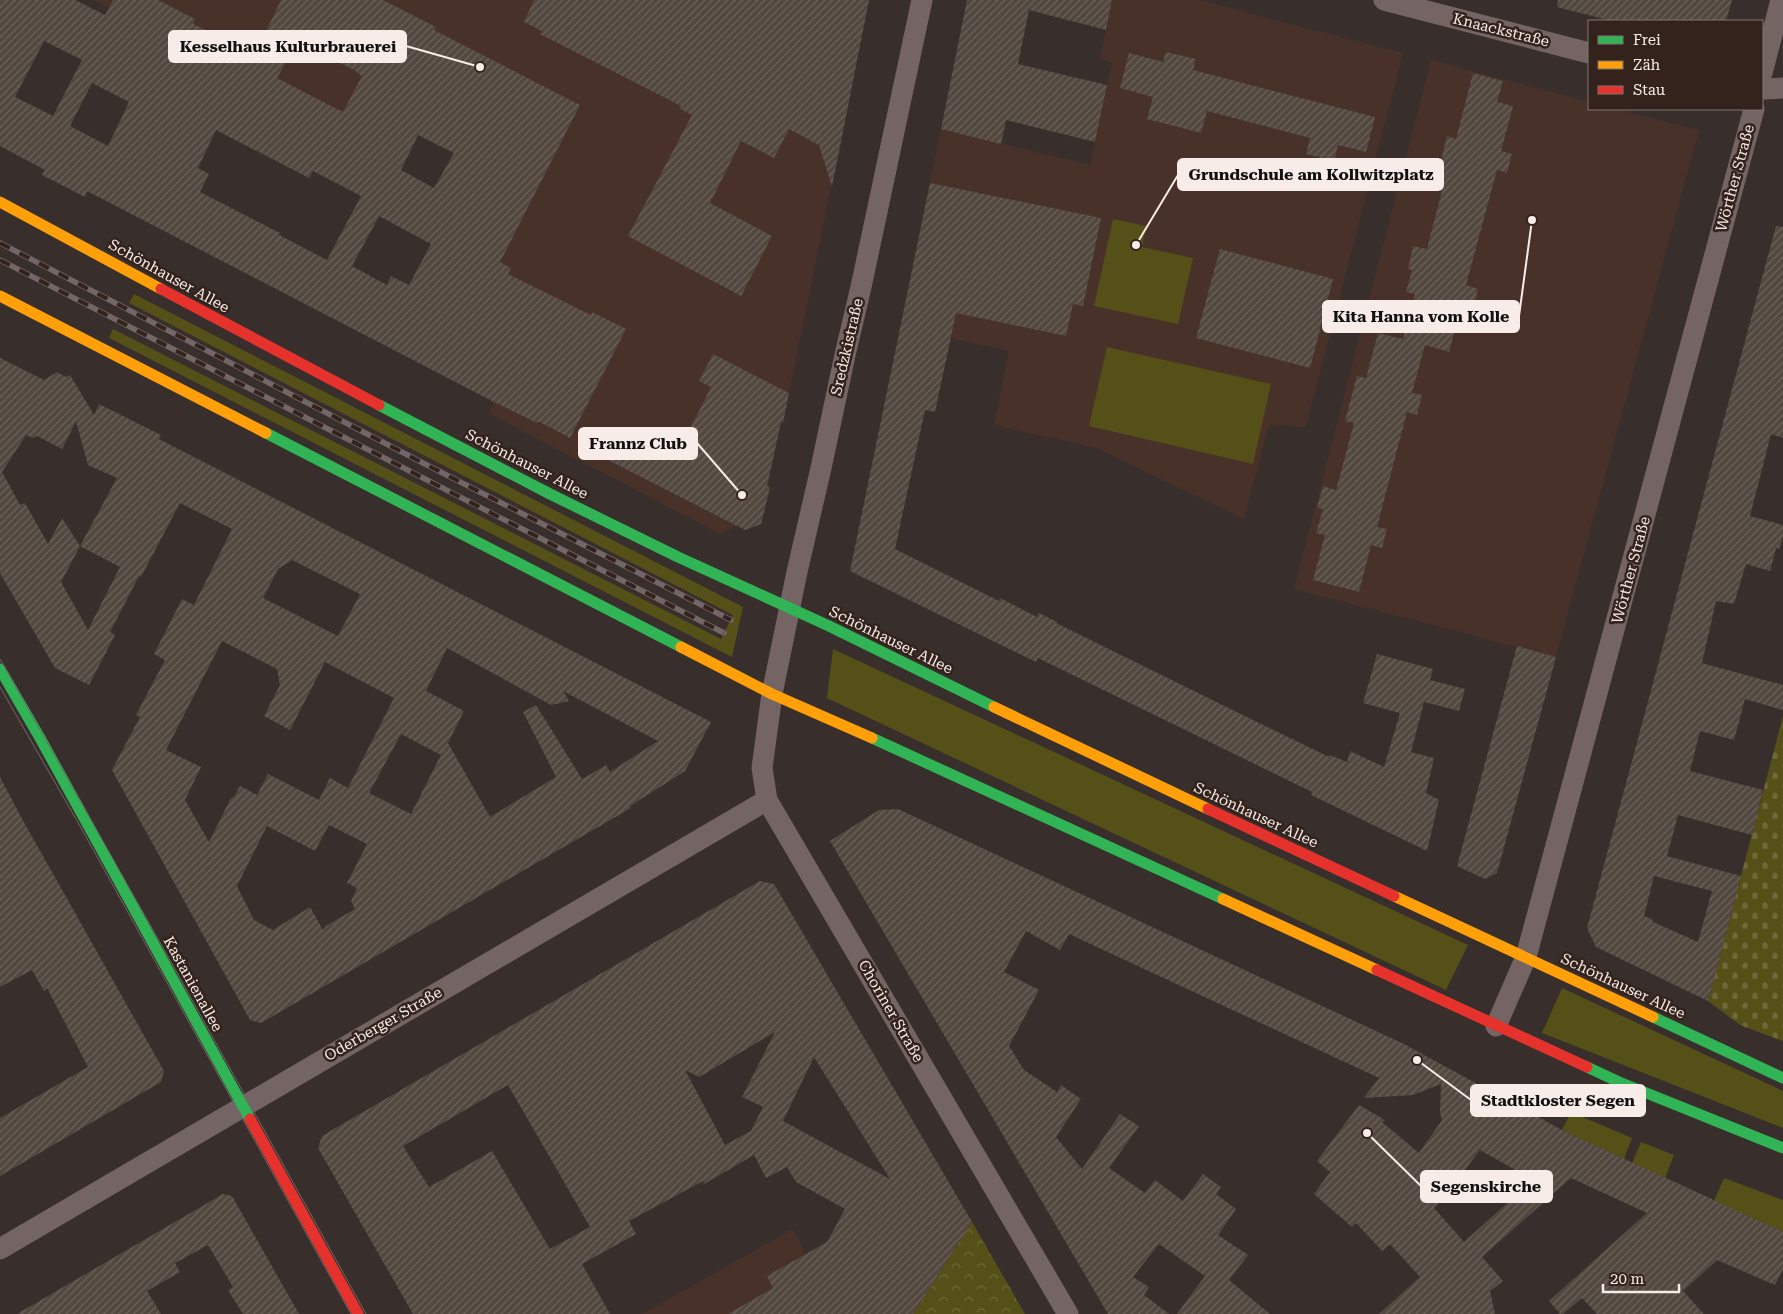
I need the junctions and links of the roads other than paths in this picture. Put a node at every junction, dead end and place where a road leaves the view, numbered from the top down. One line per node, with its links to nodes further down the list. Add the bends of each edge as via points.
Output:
1 (922, 0): 11 (street, Sredzkistraße)
2 (1384, 0): 4 (street, Knaackstraße)
3 (1781, 0): 5 (street)
4 (1588, 53)
5 (1763, 69)
6 (1783, 88): 7 (street)
7 (1763, 89)
8 (1754, 110): 15 (street, Wörther Straße)
9 (0, 202): 11 (main road, Schönhauser Allee, via 550,494)
10 (0, 296): 13 (main road)
11 (790, 608): 13 (street, Sredzkistraße); 15 (main road, Schönhauser Allee, via 1059,739)
12 (0, 669): 18 (main road, Kastanienallee)
13 (772, 694): 14 (street, Choriner Straße, via 762,768); 16 (main road)
14 (768, 800): 18 (street, Oderberger Straße); 22 (street, Choriner Straße)
15 (1526, 957): 16 (street, Wörther Straße); 17 (main road, Schönhauser Allee)
16 (1496, 1026): 19 (main road, via 1619,1082)
17 (1783, 1078)
18 (243, 1106): 20 (street, Oderberger Straße); 21 (main road, Kastanienallee)
19 (1783, 1148)
20 (0, 1249)
21 (358, 1314)
22 (1068, 1314)

